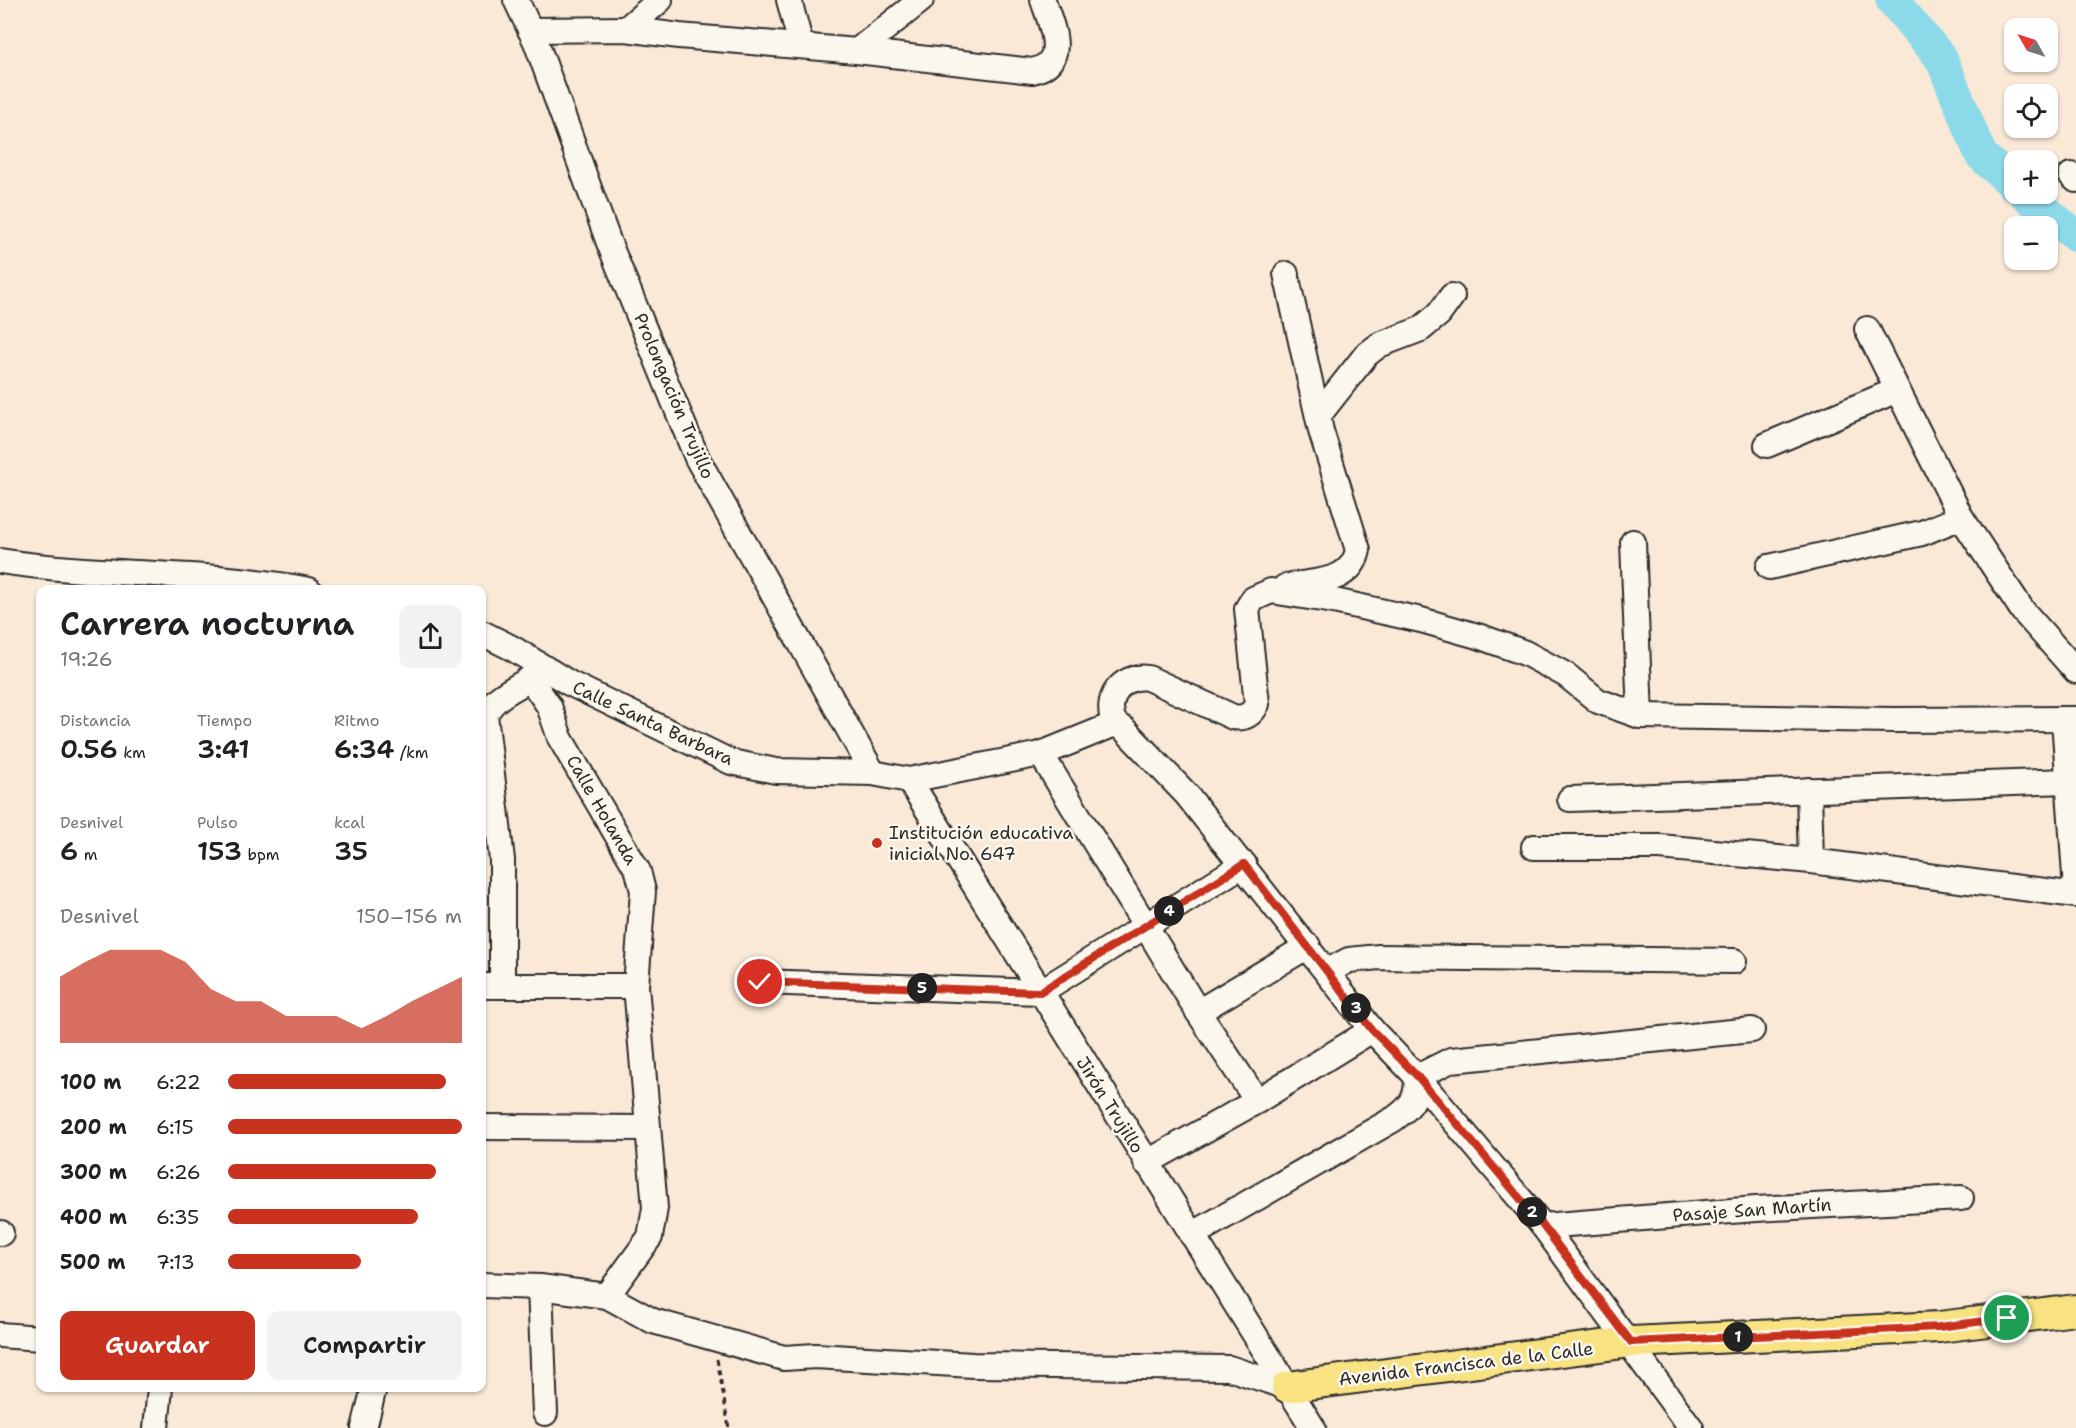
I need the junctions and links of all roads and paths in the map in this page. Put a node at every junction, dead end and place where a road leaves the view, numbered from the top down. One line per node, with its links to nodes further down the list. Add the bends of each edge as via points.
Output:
1 (516, 0): 8 (street, Prolongación Trujillo)
2 (660, 0): 7 (street)
3 (665, 0): 9 (street)
4 (789, 0): 10 (street)
5 (921, 0): 11 (street)
6 (1043, 0): 11 (street, via 1056,45 1049,63 1038,70)
7 (626, 29): 8 (street); 9 (street)
8 (530, 30): 35 (street, Prolongación Trujillo, via 609,243 697,458)
9 (680, 36): 10 (street)
10 (801, 45): 11 (street)
11 (857, 51)
12 (1286, 274): 16 (street)
13 (1452, 296): 16 (street, via 1421,329 1379,345 1366,355)
14 (1867, 329): 15 (street)
15 (1897, 390): 17 (street); 18 (street)
16 (1318, 416): 23 (street, via 1358,550 1356,558 1340,576)
17 (1767, 445)
18 (1961, 517): 21 (street, via 1922,533); 25 (street, via 2023,611)
19 (1633, 542): 30 (street)
20 (0, 561): 22 (street, via 45,568 198,576)
21 (1769, 567)
22 (273, 585)
23 (1271, 591): 30 (street, via 1421,620 1492,641 1556,669 1611,708); 32 (street, via 1253,599 1247,609 1257,704 1251,713 1233,717 1148,678 1134,677 1114,694 1110,707)
24 (486, 635): 26 (street, Calle Santa Barbara, via 512,648)
25 (2076, 670)
26 (537, 674): 27 (street, Calle Santa Barbara); 28 (street, Calle Holanda); 29 (street, via 490,704)
27 (569, 683): 28 (street, via 556,692); 35 (street, Calle Santa Barbara, via 731,762 776,771)
28 (549, 706): 51 (street, Calle Holanda, via 560,738 638,871 643,891)
29 (486, 713)
30 (1640, 716): 31 (street)
31 (2070, 719): 37 (street)
32 (1115, 724): 34 (street, Calle Santa Barbara); 42 (street, via 1187,795)
33 (486, 754): 50 (street, via 502,860)
34 (1041, 754): 36 (street, Calle Santa Barbara); 45 (street)
35 (873, 773): 36 (street, Calle Santa Barbara)
36 (909, 780): 52 (street, Jirón Trujillo)
37 (2068, 781): 38 (street); 43 (street)
38 (1809, 790): 39 (street); 41 (street)
39 (1570, 799)
40 (1534, 847): 41 (street, via 1660,847)
41 (1811, 861): 44 (street)
42 (1244, 864): 45 (street); 46 (street)
43 (2076, 890)
44 (2076, 894)
45 (1145, 925): 52 (street); 53 (street)
46 (1308, 946): 48 (street); 53 (street)
47 (1734, 961): 48 (street, via 1379,957 1349,960)
48 (1328, 971): 54 (street)
49 (760, 982): 52 (street)
50 (492, 985): 51 (street)
51 (636, 986): 59 (street, Calle Holanda)
52 (1040, 992): 60 (street, Jirón Trujillo)
53 (1198, 1012): 57 (street)
54 (1372, 1030): 56 (street); 57 (street)
55 (1752, 1030): 56 (street, via 1451,1060)
56 (1418, 1077): 62 (street); 63 (street, via 1417,1096 1395,1119)
57 (1257, 1101): 60 (street)
58 (486, 1128): 59 (street)
59 (647, 1128): 66 (street, Calle Holanda, via 655,1208 650,1237)
60 (1146, 1163): 63 (street, Jirón Trujillo)
61 (1961, 1198): 62 (street, Pasaje San Martín)
62 (1543, 1226): 71 (street)
63 (1192, 1235): 72 (street, Jirón Trujillo)
64 (486, 1285): 65 (street)
65 (540, 1287): 66 (street); 75 (street)
66 (606, 1296): 70 (street, via 653,1321)
67 (2076, 1310): 71 (main road, Avenida Francisca de la Calle, via 1939,1327)
68 (0, 1335): 69 (street)
69 (36, 1338)
70 (713, 1338): 72 (street, via 784,1358 1229,1368); 78 (path)
71 (1631, 1342): 72 (main road, Avenida Francisca de la Calle); 80 (street)
72 (1287, 1387): 79 (street, Jirón Trujillo)
73 (159, 1392): 76 (street)
74 (373, 1392): 77 (street)
75 (545, 1413)
76 (156, 1428)
77 (364, 1428)
78 (729, 1428)
79 (1313, 1428)
80 (1691, 1428)

